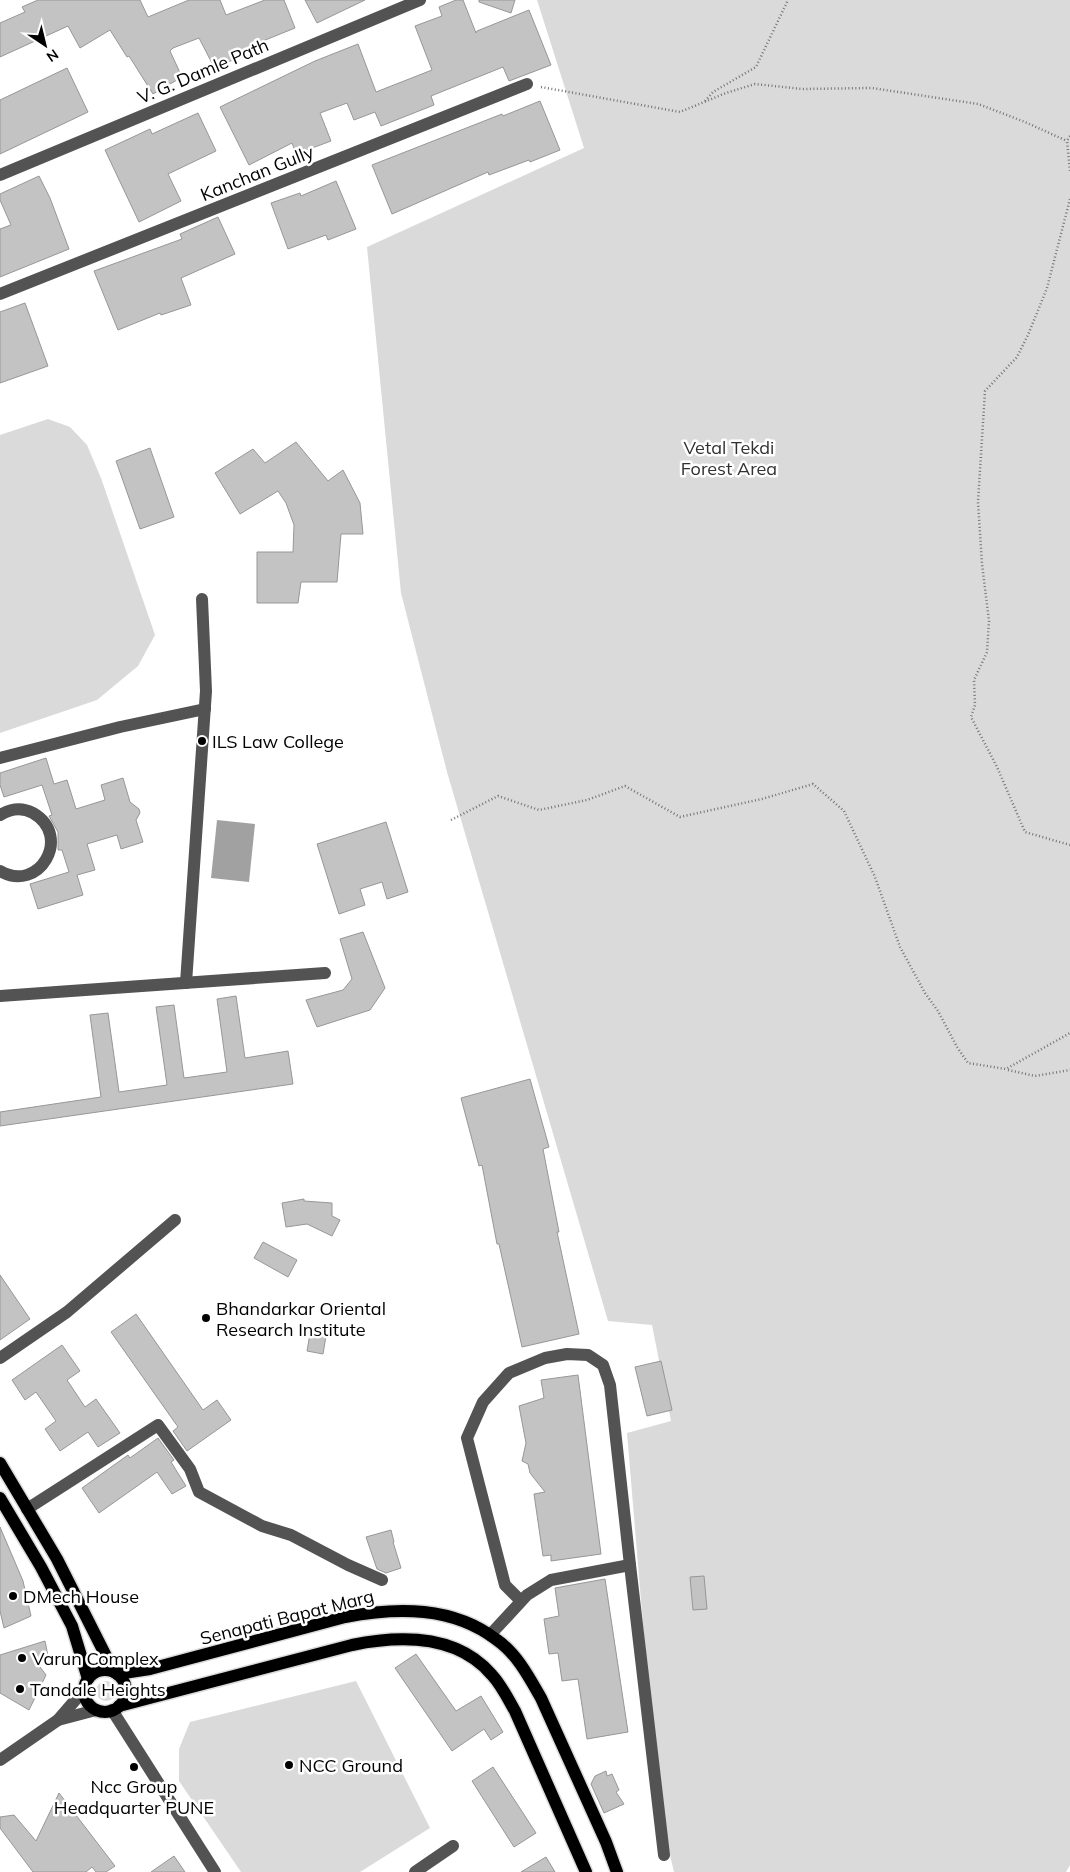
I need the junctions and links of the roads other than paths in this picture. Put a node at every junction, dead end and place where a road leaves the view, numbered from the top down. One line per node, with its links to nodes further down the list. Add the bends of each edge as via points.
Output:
1 (420, 0): 3 (street, V. G. Damle Path)
2 (527, 84): 4 (street, Kanchan Gully)
3 (0, 175)
4 (0, 294)
5 (202, 599): 6 (street)
6 (205, 709): 7 (street); 11 (street)
7 (0, 758)
8 (0, 815): 9 (street, via 18,809 29,811 40,817 51,837 47,860 39,869 17,877)
9 (0, 871)
10 (325, 973): 11 (street)
11 (186, 983): 12 (street)
12 (0, 996)
13 (175, 1220): 14 (street, via 67,1312)
14 (0, 1358)
15 (0, 1463): 17 (main road)
16 (0, 1498): 23 (main road, via 72,1626)
17 (27, 1509): 19 (street, via 158,1424 190,1469 198,1492 262,1526 291,1535 348,1566); 22 (main road, via 57,1559)
18 (630, 1565): 20 (street, via 550,1580); 20 (street, via 610,1385 603,1365 588,1356 568,1354 545,1358 509,1373 483,1402 468,1438 505,1586); 29 (street)
19 (382, 1580)
20 (520, 1601): 21 (street)
21 (490, 1636): 22 (main road, Senapati Bapat Marg, via 456,1618 423,1611 369,1612 150,1669); 33 (main road, Senapati Bapat Marg, via 515,1657 541,1698 606,1842)
22 (115, 1673): 23 (main road, via 98,1672); 24 (main road, via 125,1684 126,1691)
23 (86, 1685): 25 (main road, via 87,1702); 26 (street)
24 (116, 1708): 25 (main road, via 104,1712); 30 (street); 32 (main road, via 373,1641 420,1640 447,1645 480,1662 504,1691)
25 (96, 1710): 26 (street)
26 (58, 1720): 27 (street)
27 (0, 1760)
28 (453, 1846): 31 (street)
29 (664, 1855)
30 (215, 1872)
31 (415, 1872)
32 (586, 1872)
33 (616, 1872)

